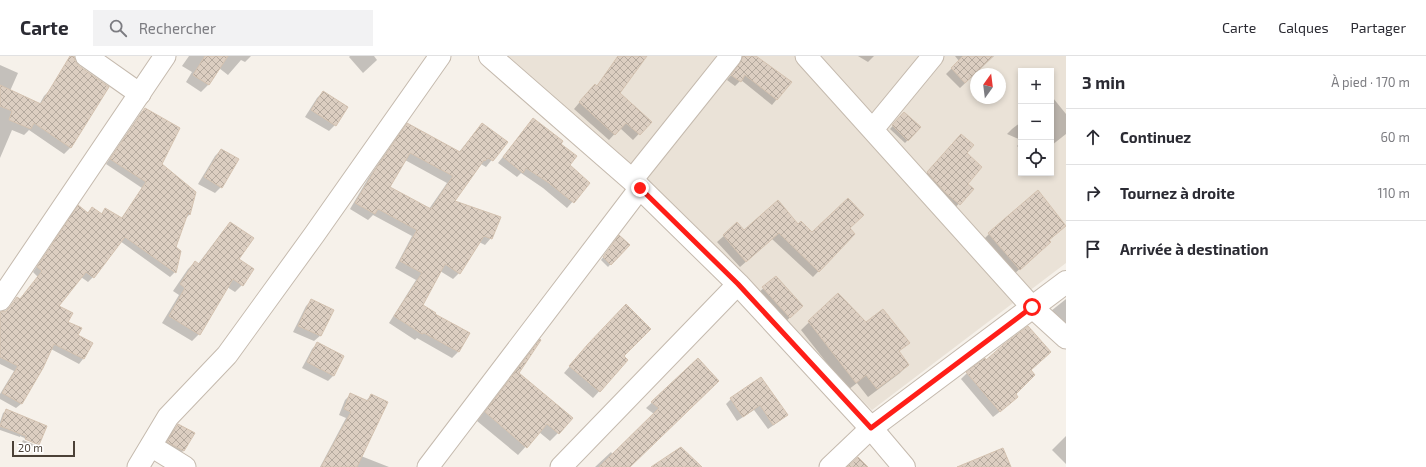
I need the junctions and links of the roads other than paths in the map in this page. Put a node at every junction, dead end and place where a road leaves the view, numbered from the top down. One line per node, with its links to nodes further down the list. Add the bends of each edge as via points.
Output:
1 (86, 56): 8 (street)
2 (165, 56): 8 (street)
3 (440, 56): 17 (street, via 227,355 168,417)
4 (490, 56): 10 (street)
5 (731, 56): 10 (street)
6 (806, 56): 9 (street)
7 (933, 56): 9 (street)
8 (140, 94): 13 (street)
9 (873, 129): 14 (street)
10 (636, 184): 12 (street); 20 (street)
11 (1066, 282): 14 (street)
12 (738, 284): 16 (street); 21 (street)
13 (0, 300)
14 (1032, 307): 15 (street); 16 (street)
15 (1066, 338)
16 (871, 428): 22 (street); 23 (street)
17 (151, 446): 18 (street); 19 (street)
18 (138, 467)
19 (185, 467)
20 (428, 467)
21 (561, 467)
22 (830, 467)
23 (904, 467)

